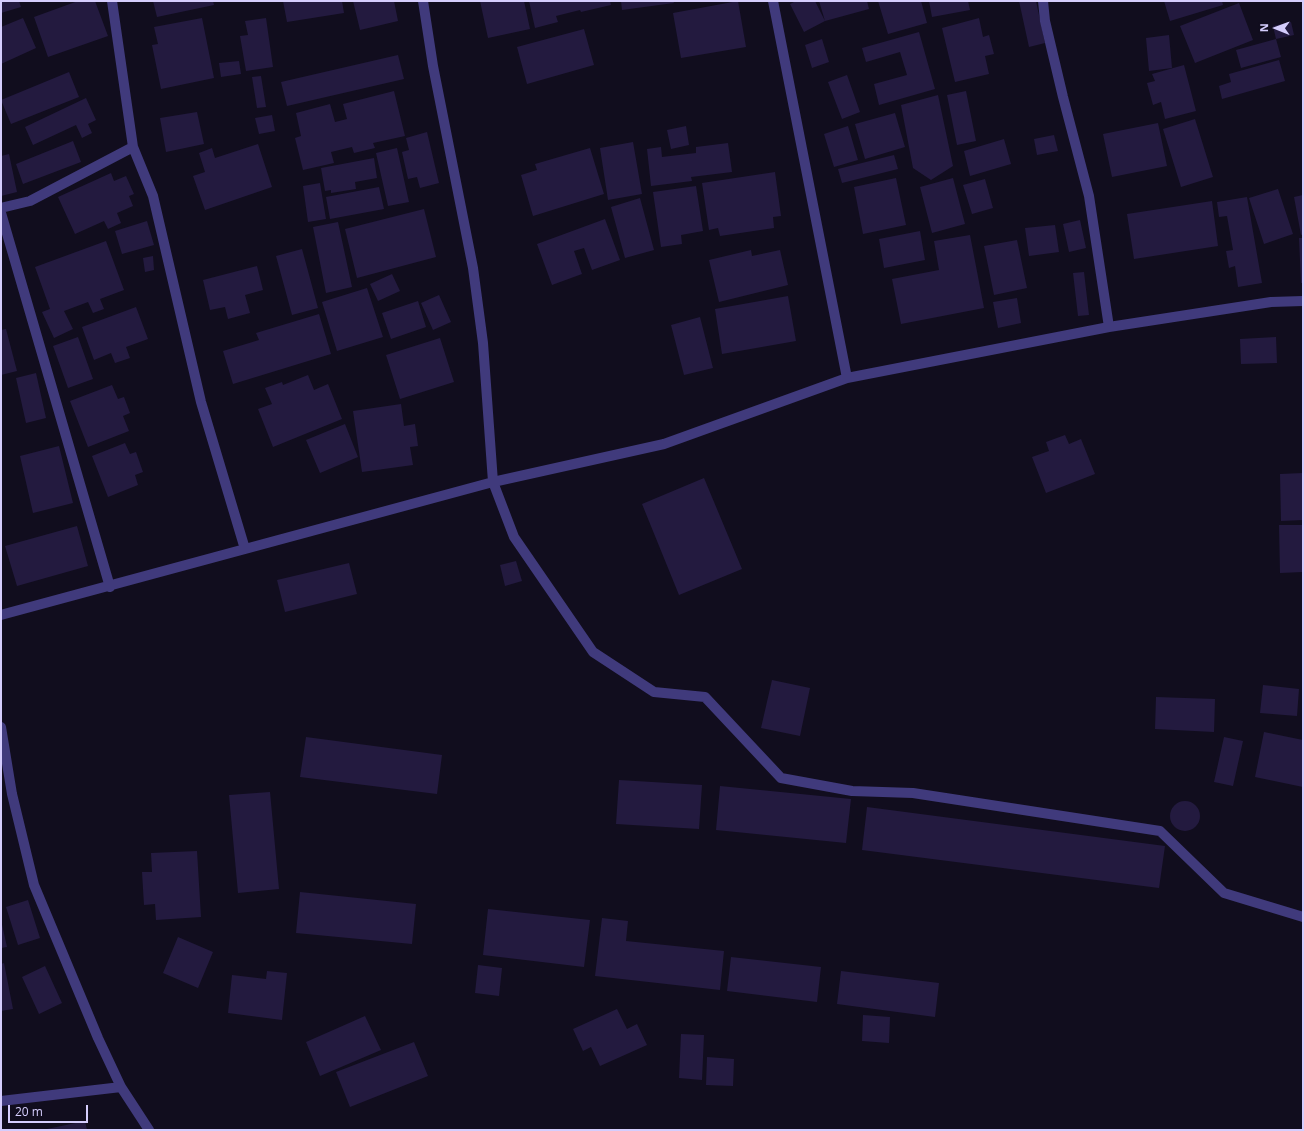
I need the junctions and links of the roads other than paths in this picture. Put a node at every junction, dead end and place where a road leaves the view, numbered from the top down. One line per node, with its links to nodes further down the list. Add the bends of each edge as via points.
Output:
1 (112, 1): 5 (street)
2 (423, 1): 11 (street, via 433,66 473,268 483,342)
3 (773, 1): 10 (street)
4 (1043, 1): 9 (street, via 1045,21 1089,196)
5 (133, 147): 6 (street, via 30,201); 12 (street, via 153,196 201,402)
6 (1, 208)
7 (1, 213): 13 (street)
8 (1303, 301): 9 (street, via 1271,302)
9 (1109, 326): 10 (street)
10 (847, 378): 11 (street, via 664,444)
11 (493, 482): 12 (street); 16 (street, via 514,537 593,652 654,692 705,697 781,778 852,791 913,793 1160,831 1224,893)
12 (245, 549): 13 (street)
13 (110, 587): 14 (street)
14 (1, 615)
15 (1, 727): 17 (street, via 12,794 34,885)
16 (1303, 917)
17 (121, 1087): 18 (street); 19 (street)
18 (1, 1101)
19 (149, 1130)

